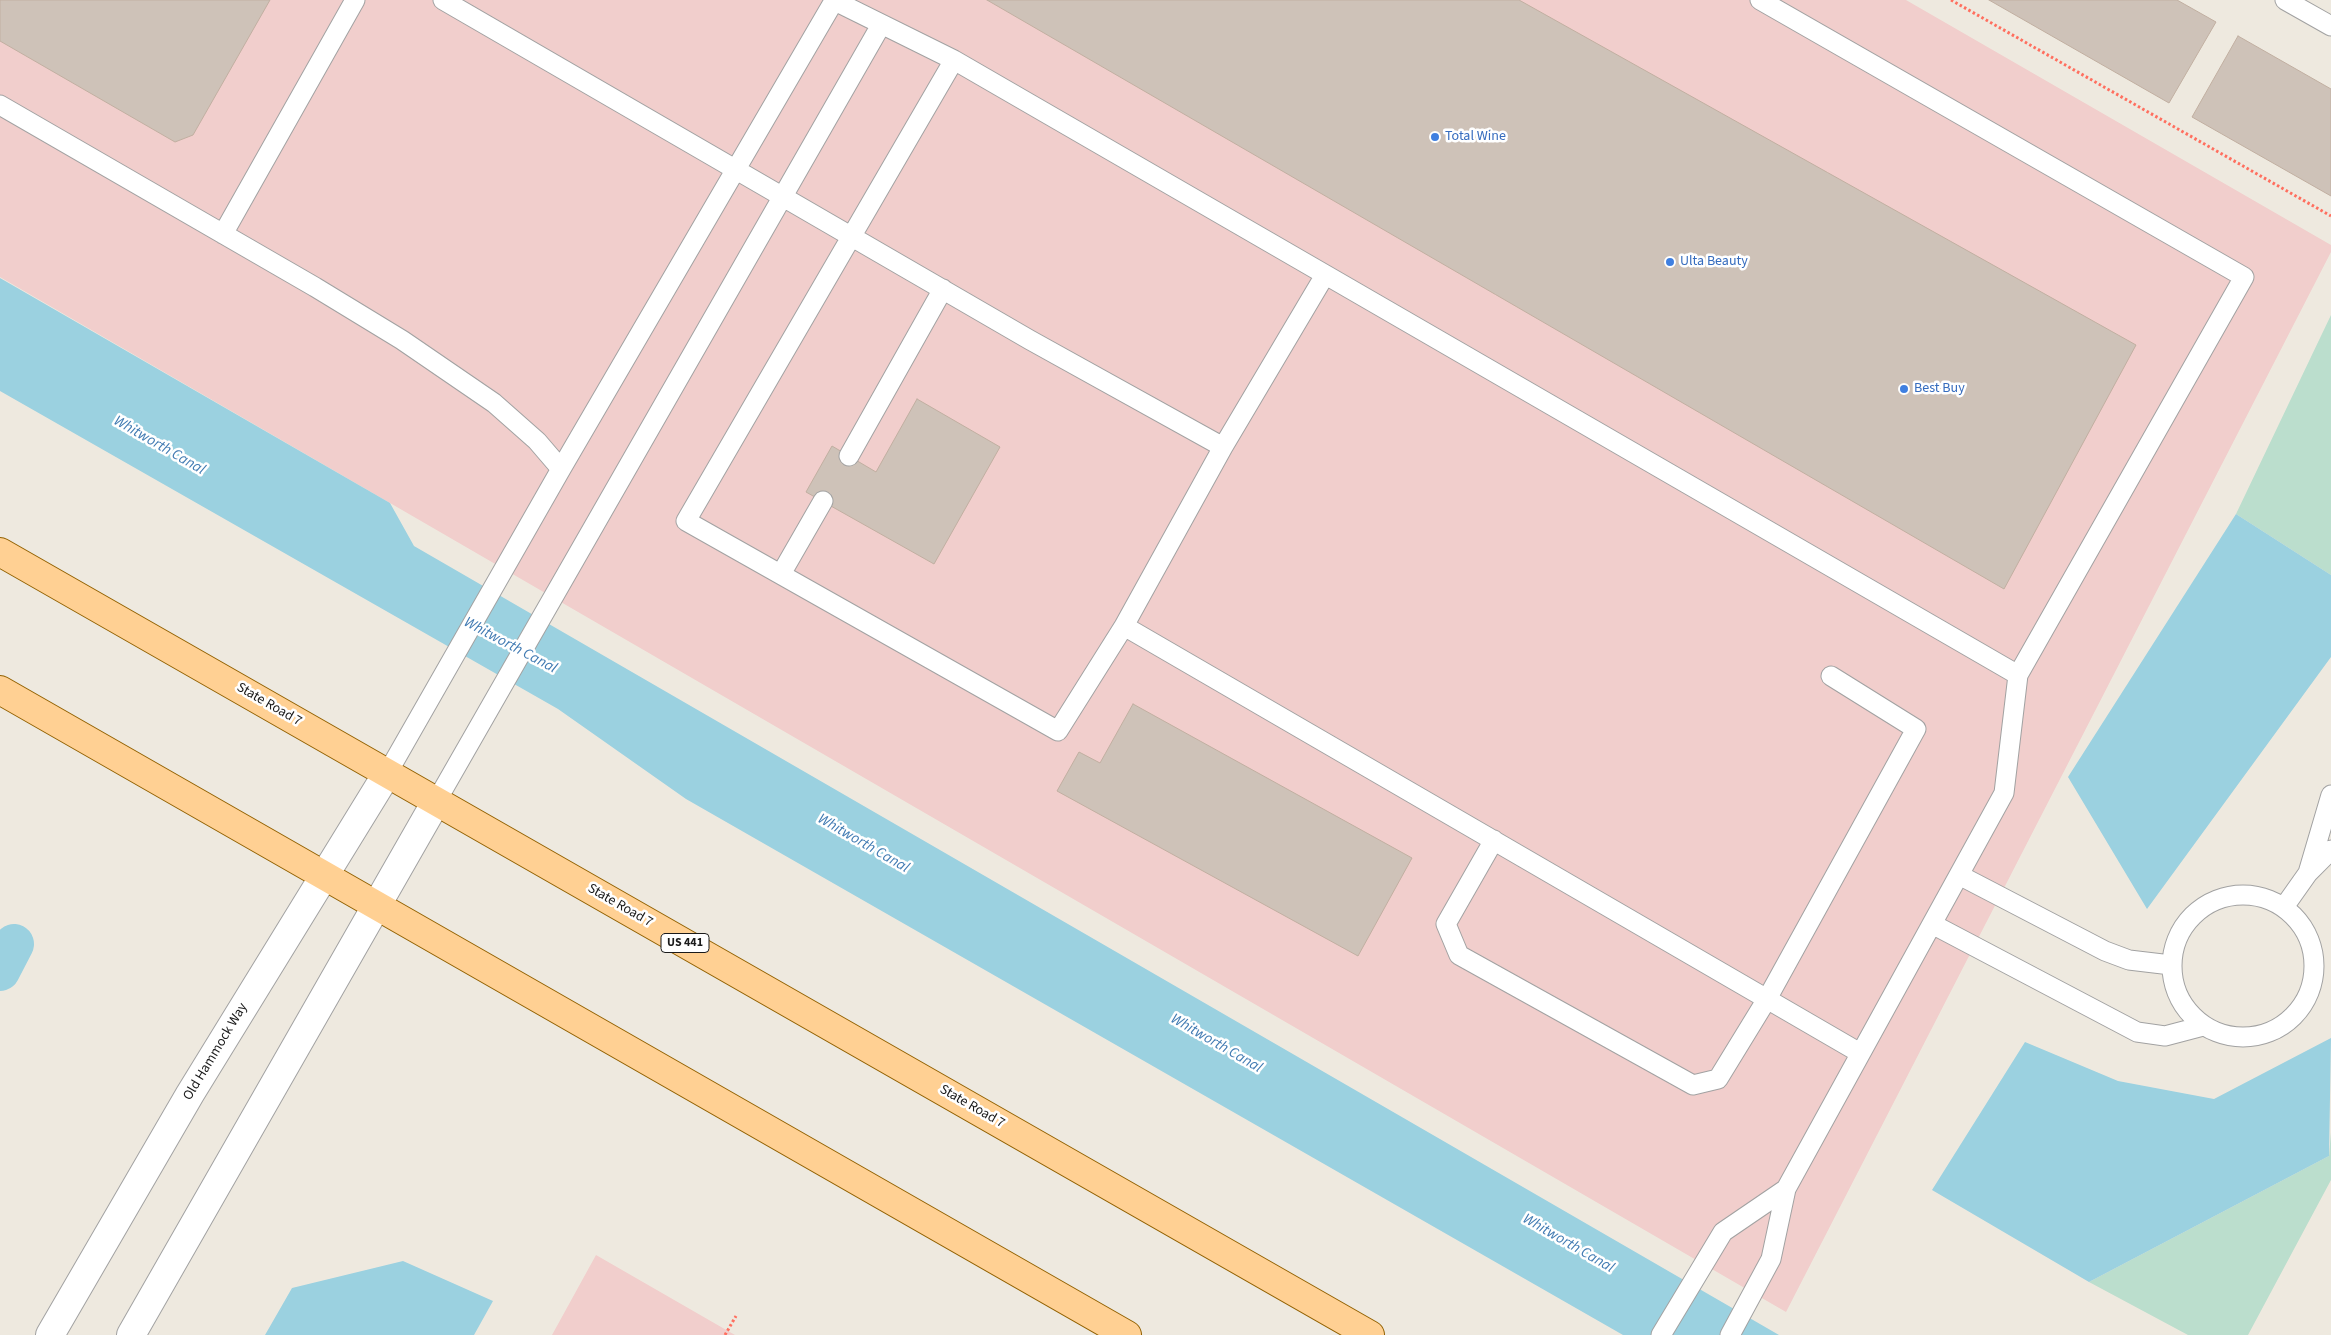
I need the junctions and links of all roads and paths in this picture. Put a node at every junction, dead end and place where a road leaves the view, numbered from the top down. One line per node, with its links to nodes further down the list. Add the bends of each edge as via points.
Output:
1 (443, 0): 11 (lane)
2 (834, 0): 7 (lane); 11 (lane)
3 (1760, 0): 25 (lane, via 2244,277)
4 (1951, 0): 13 (path)
5 (2285, 0): 8 (lane)
6 (353, 1): 14 (lane)
7 (881, 25): 9 (lane); 12 (lane)
8 (2331, 26)
9 (954, 60): 15 (lane); 16 (lane)
10 (0, 105): 14 (lane)
11 (736, 170): 12 (lane); 20 (lane)
12 (784, 197): 15 (lane); 30 (lane)
13 (2331, 216)
14 (223, 234): 20 (lane, via 402,340 494,403 537,441)
15 (850, 236): 17 (lane); 23 (lane, via 686,521)
16 (1325, 275): 18 (lane); 25 (lane)
17 (943, 289): 18 (lane); 19 (lane)
18 (1223, 446): 24 (lane)
19 (848, 456)
20 (561, 469): 28 (lane)
21 (823, 501): 23 (lane)
22 (0, 552): 28 (main road, State Road 7 / US 441)
23 (781, 574): 24 (lane, via 1058,732)
24 (1124, 626): 31 (lane)
25 (2018, 675): 35 (lane, via 2004,793)
26 (1831, 676): 40 (lane, via 1916,729)
27 (0, 690): 34 (main road)
28 (388, 772): 30 (main road, State Road 7 / US 441); 34 (street, Old Hammock Way)
29 (2331, 795): 33 (lane)
30 (437, 800): 36 (street); 49 (main road, State Road 7 / US 441)
31 (1494, 840): 40 (lane); 40 (lane, via 1446,924 1460,954 1693,1085 1718,1079)
32 (2331, 850): 33 (lane)
33 (2308, 873): 37 (lane)
34 (325, 875): 36 (main road); 45 (street, Old Hammock Way, via 190,1094)
35 (1959, 875): 38 (lane); 39 (lane, via 2105,951 2129,960)
36 (377, 904): 46 (street); 48 (main road)
37 (2284, 907): 39 (lane, via 2250,894 2227,896 2205,905 2187,921 2175,941); 41 (lane, via 2294,913 2307,933 2314,955 2313,978 2306,1000 2291,1019 2271,1032 2248,1037 2225,1036)
38 (1932, 924): 41 (lane, via 2137,1032 2165,1036); 42 (lane)
39 (2171, 965): 41 (lane, via 2175,989 2186,1010)
40 (1767, 999): 42 (lane)
41 (2203, 1026)
42 (1860, 1053): 43 (lane)
43 (1786, 1188): 50 (lane, via 1723,1232); 51 (lane, via 1772,1259)
44 (736, 1316): 47 (path)
45 (50, 1335)
46 (131, 1335)
47 (725, 1335)
48 (1127, 1335)
49 (1370, 1335)
50 (1661, 1335)
51 (1730, 1335)

